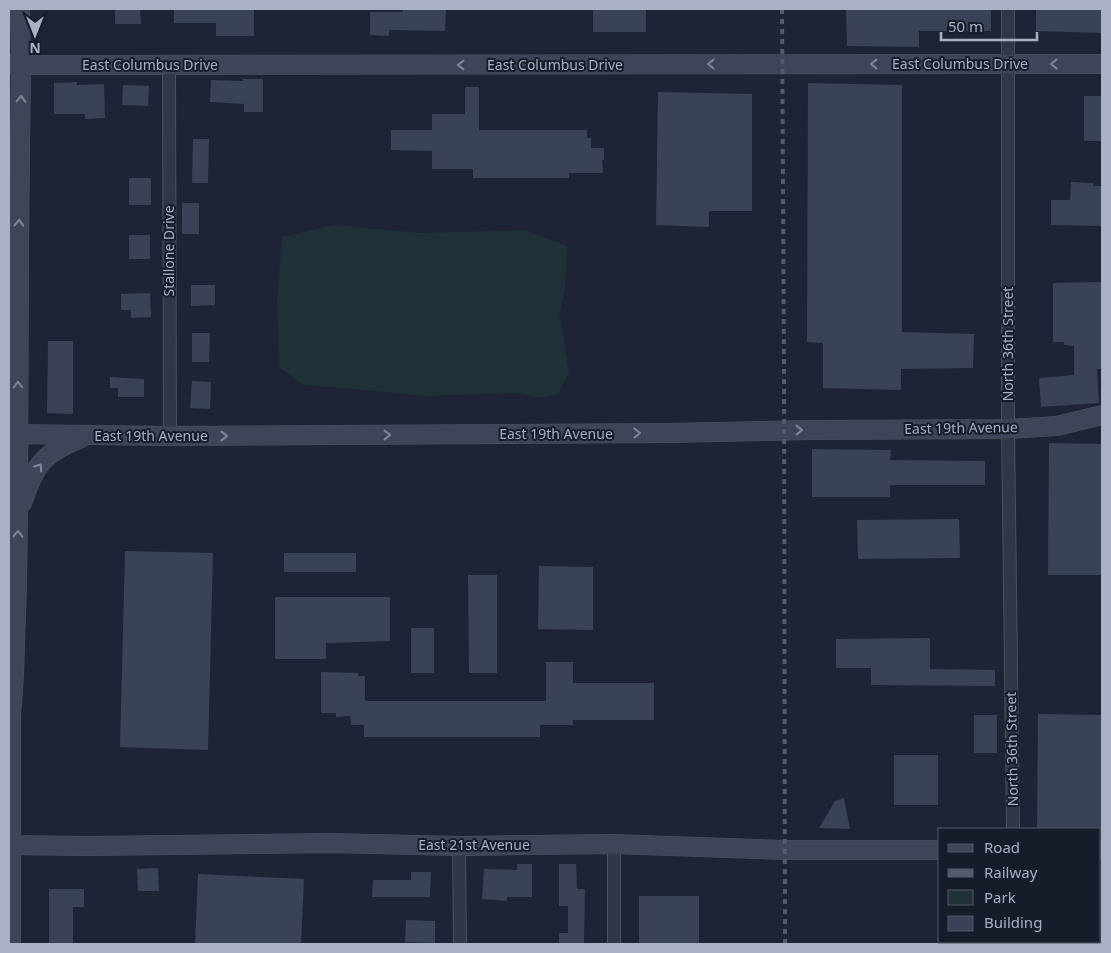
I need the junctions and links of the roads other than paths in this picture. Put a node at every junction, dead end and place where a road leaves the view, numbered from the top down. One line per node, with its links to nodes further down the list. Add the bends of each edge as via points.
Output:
1 (20, 9): 3 (main road)
2 (1008, 9): 4 (street, North 36th Street)
3 (15, 64): 6 (main road, East Columbus Drive); 9 (main road, one-way to 3, via 19,249)
4 (1008, 64): 5 (main road, East Columbus Drive, one-way to 4); 6 (main road, East Columbus Drive, one-way to 6); 8 (street, North 36th Street)
5 (1102, 64)
6 (169, 65): 11 (street, Stallone Drive)
7 (1102, 416): 8 (main road, East 19th Avenue, via 1057,426)
8 (1008, 429): 11 (main road, East 19th Avenue, one-way to 8); 13 (street, North 36th Street)
9 (14, 434): 10 (main road, East 19th Avenue); 12 (main road)
10 (87, 436): 11 (main road, East 19th Avenue); 12 (main road, one-way to 10, via 40,464 65,445)
11 (170, 436)
12 (18, 511): 15 (main road, one-way to 12)
13 (1012, 828)
14 (614, 844): 16 (main road, East 21st Avenue); 17 (main road, East 21st Avenue, via 785,850); 20 (street)
15 (10, 845): 16 (main road, East 21st Avenue, via 332,843); 18 (main road)
16 (459, 846): 19 (street)
17 (938, 850)
18 (11, 944)
19 (460, 944)
20 (614, 944)

